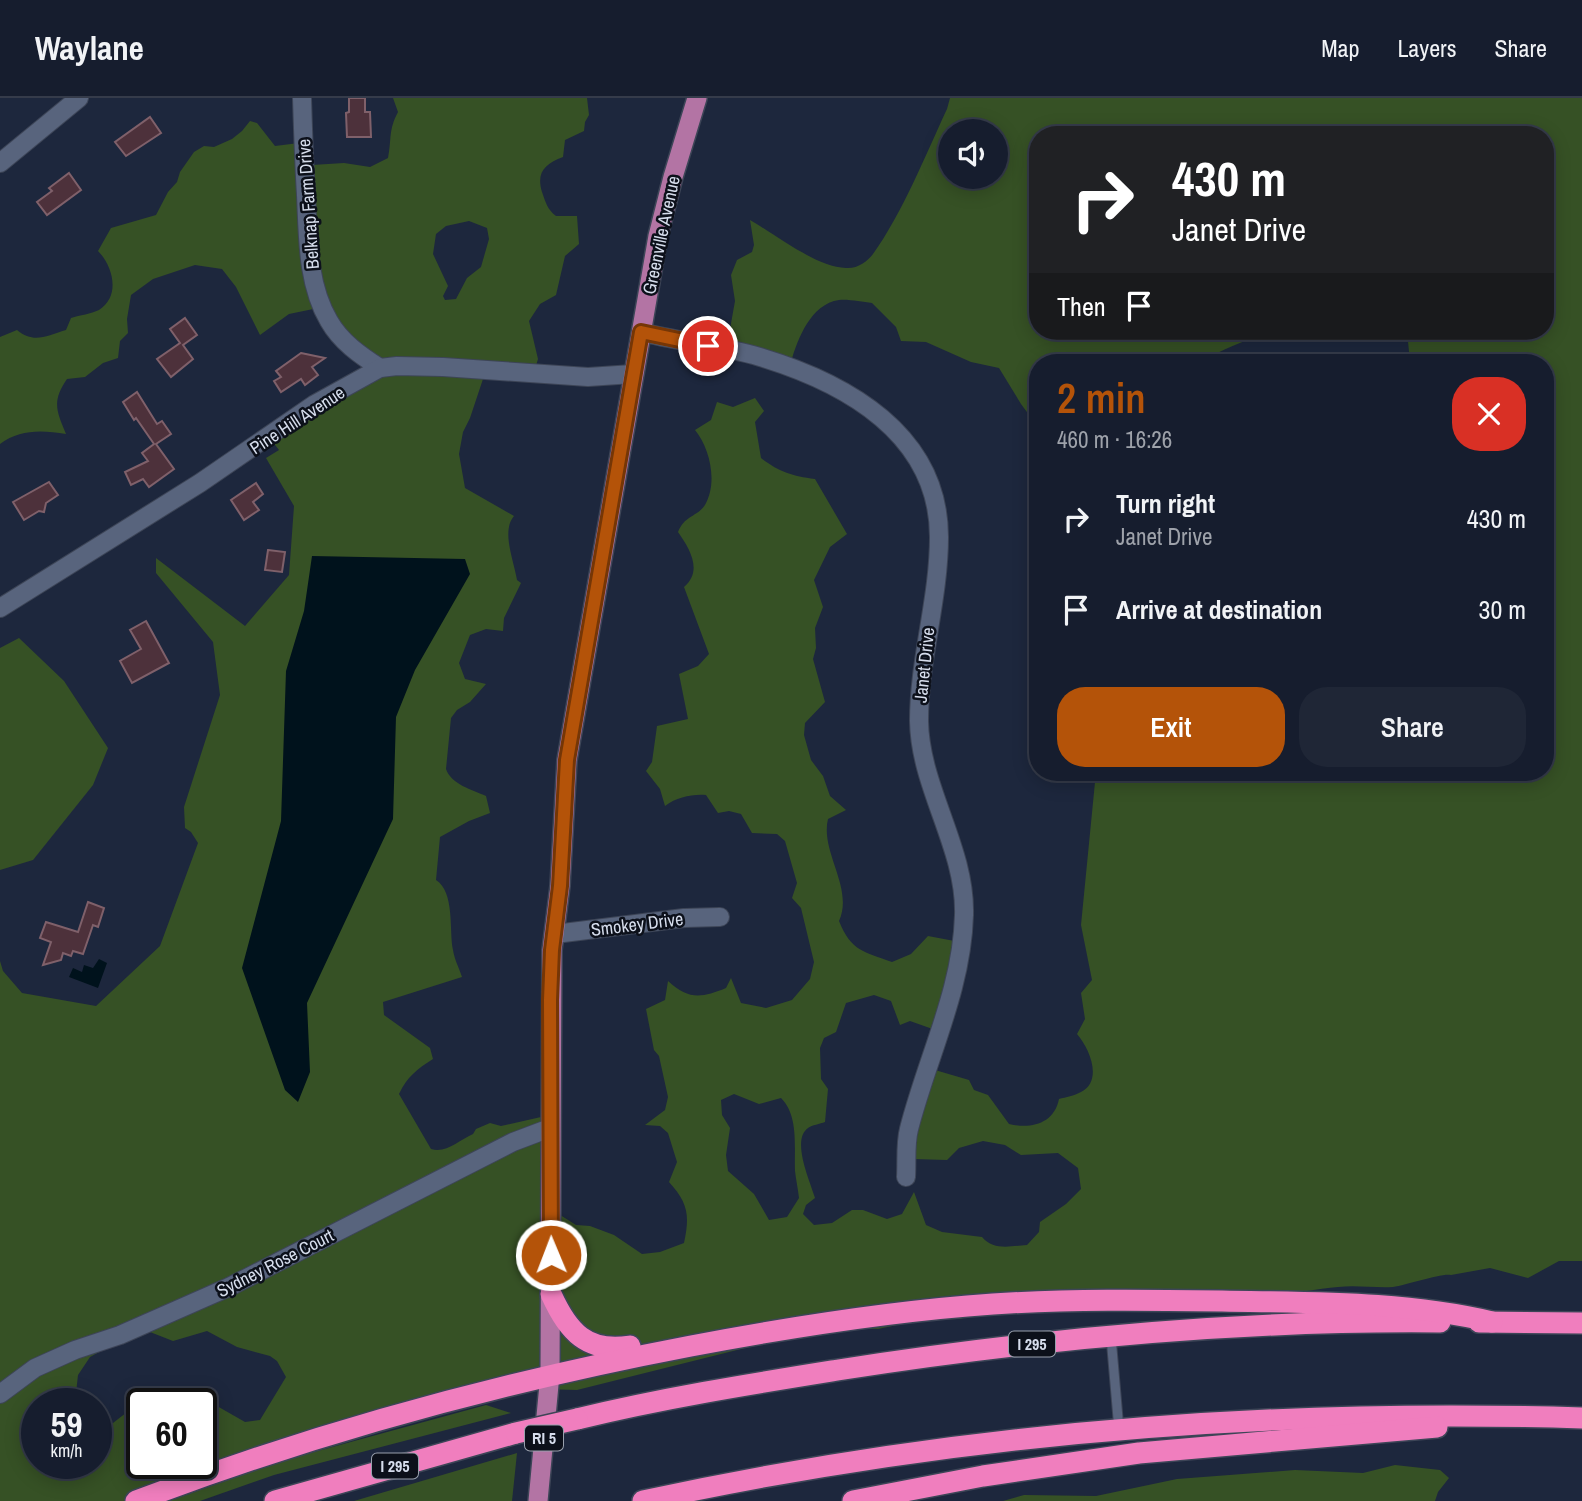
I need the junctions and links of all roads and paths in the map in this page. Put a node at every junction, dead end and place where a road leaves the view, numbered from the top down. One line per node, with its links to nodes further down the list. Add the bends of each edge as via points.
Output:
1 (79, 98): 4 (street)
2 (302, 98): 6 (street, Belknap Farm Drive, via 308,236 319,302 340,338)
3 (698, 98): 5 (main road, Greenville Avenue / RI 5, via 658,236)
4 (0, 163)
5 (641, 332): 7 (main road, Greenville Avenue / RI 5); 12 (street, Janet Drive, via 757,356 810,373 853,395 906,442 930,484 939,548 921,684 920,746 964,893 964,915 945,1019 908,1132)
6 (380, 368): 7 (street, Pine Hill Avenue, via 443,366 588,377); 8 (street, Pine Hill Avenue, via 315,404 200,483)
7 (633, 374): 10 (main road, Greenville Avenue / RI 5, via 567,760)
8 (0, 608)
9 (720, 917): 10 (street, Smokey Drive)
10 (555, 934): 11 (main road, Greenville Avenue / RI 5)
11 (550, 1128): 13 (main road, Greenville Avenue / RI 5); 19 (street, Sydney Rose Court, via 513,1142 229,1287 35,1368)
12 (906, 1177)
13 (551, 1294): 17 (highway, via 568,1324 593,1345 618,1348 672,1340); 18 (main road, Greenville Avenue / RI 5)
14 (1492, 1322): 15 (highway, I 295); 16 (highway, I 295, via 1321,1324); 17 (highway, via 1387,1305 1097,1300 941,1308)
15 (1582, 1323)
16 (1111, 1336): 22 (lane); 24 (highway, I 295, bridge, via 945,1354 696,1394 516,1433)
17 (709, 1343): 18 (highway)
18 (550, 1374): 23 (highway, via 309,1442); 25 (main road, Greenville Avenue / RI 5)
19 (0, 1394)
20 (1558, 1417): 21 (highway); 22 (highway, via 1345,1416); 27 (highway, via 1139,1453)
21 (1582, 1418)
22 (1119, 1430): 26 (highway, via 874,1458)
23 (136, 1501)
24 (275, 1501)
25 (538, 1501)
26 (643, 1501)
27 (853, 1501)

